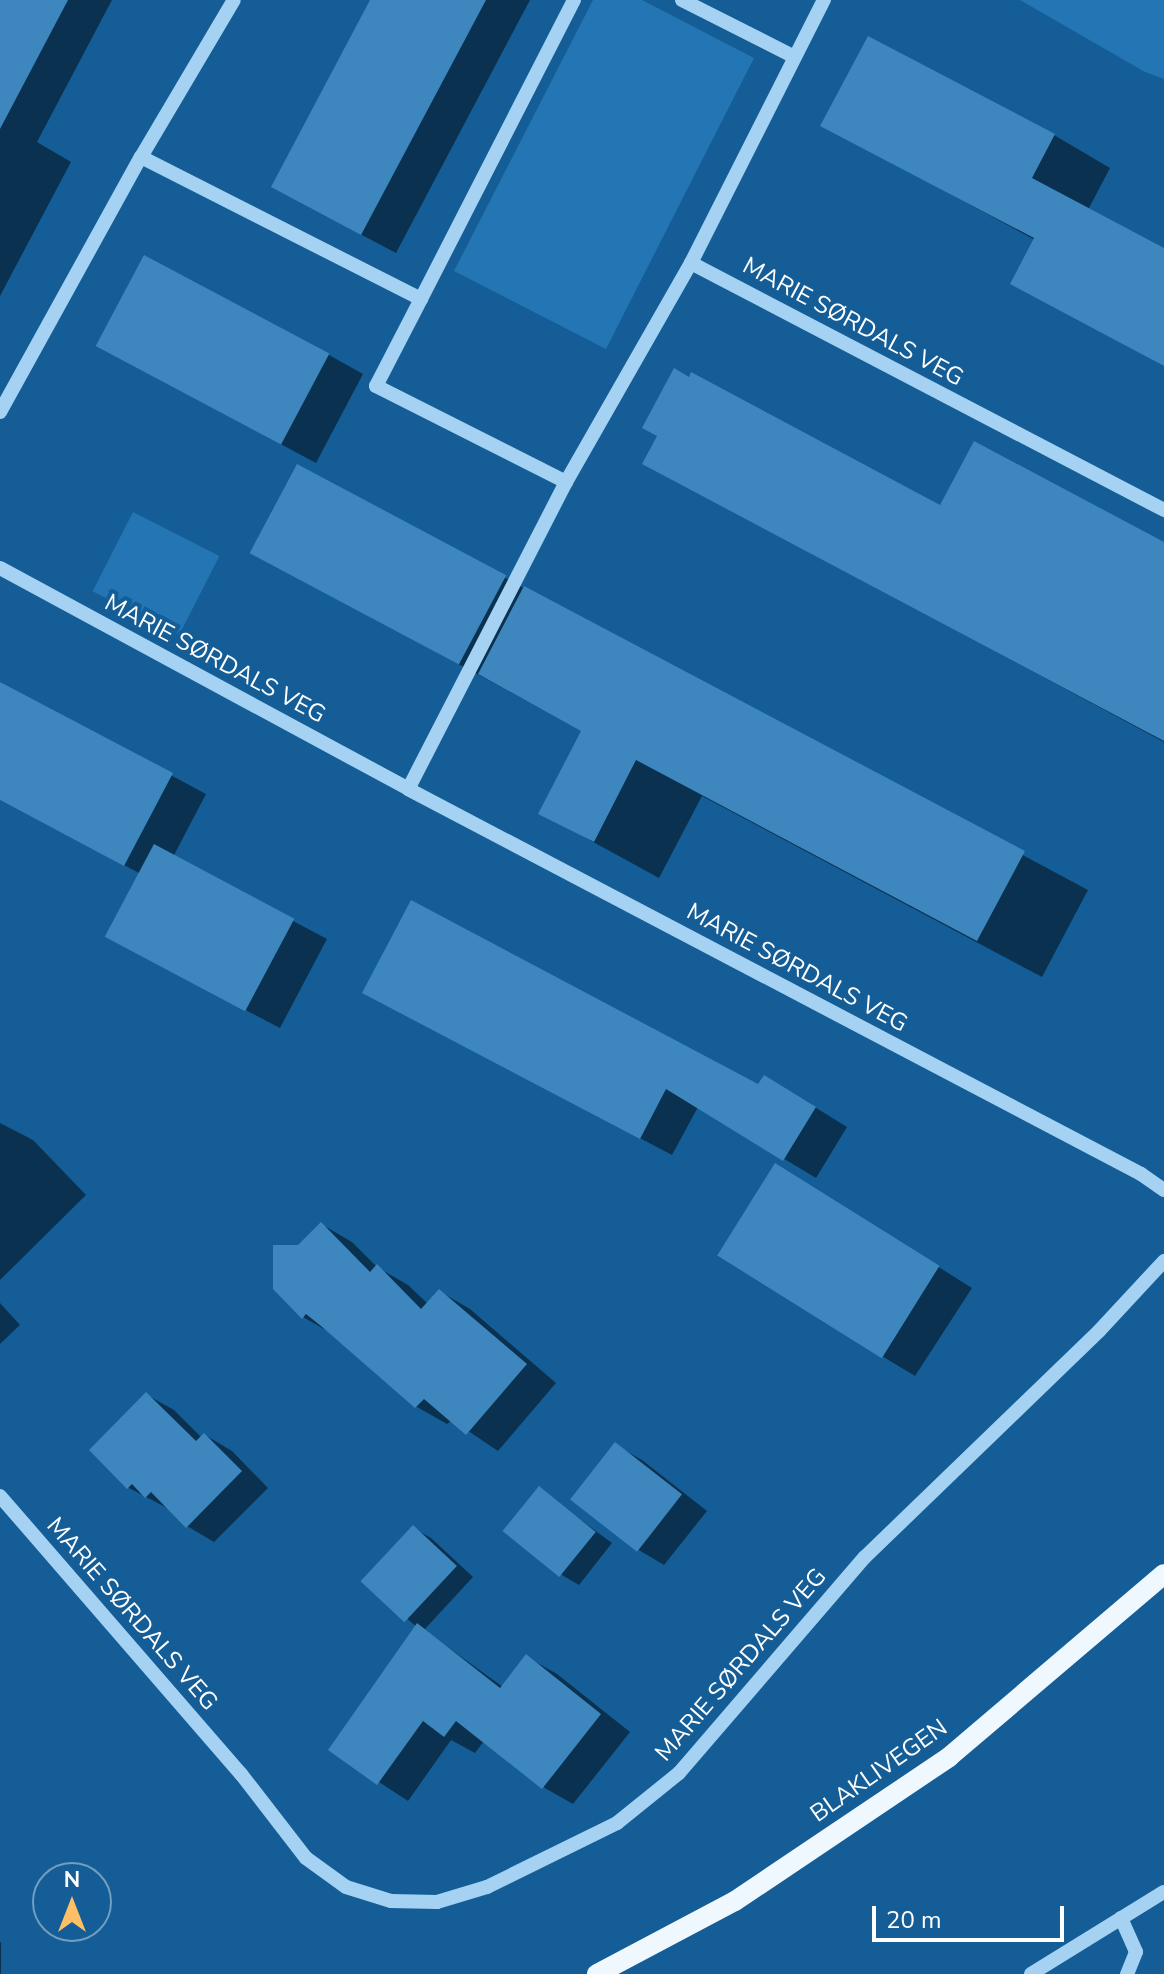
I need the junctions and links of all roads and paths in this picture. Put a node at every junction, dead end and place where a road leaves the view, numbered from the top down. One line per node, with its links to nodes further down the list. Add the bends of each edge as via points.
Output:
1 (234, 0): 6 (street)
2 (574, 0): 8 (street)
3 (682, 0): 5 (street)
4 (824, 0): 5 (street)
5 (793, 56): 7 (street)
6 (141, 157): 8 (street); 9 (street)
7 (691, 263): 10 (street); 11 (street, MARIE SØRDALS VEG)
8 (421, 299): 10 (street, via 376,386)
9 (0, 412)
10 (566, 482): 13 (street)
11 (1164, 510)
12 (0, 568): 13 (street, MARIE SØRDALS VEG)
13 (408, 789): 14 (street, MARIE SØRDALS VEG)
14 (1164, 1190)
15 (1164, 1261): 16 (street, MARIE SØRDALS VEG, via 1099,1331 865,1557 679,1773 617,1823 487,1887 437,1902 391,1901 346,1887 306,1858 241,1774)
16 (0, 1496)
17 (1164, 1574): 20 (main road, BLAKLIVEGEN, via 949,1757 735,1901)
18 (1164, 1892): 19 (street)
19 (1121, 1918): 21 (street); 22 (street, via 1136,1952)
20 (597, 1974)
21 (1031, 1974)
22 (1127, 1974)

